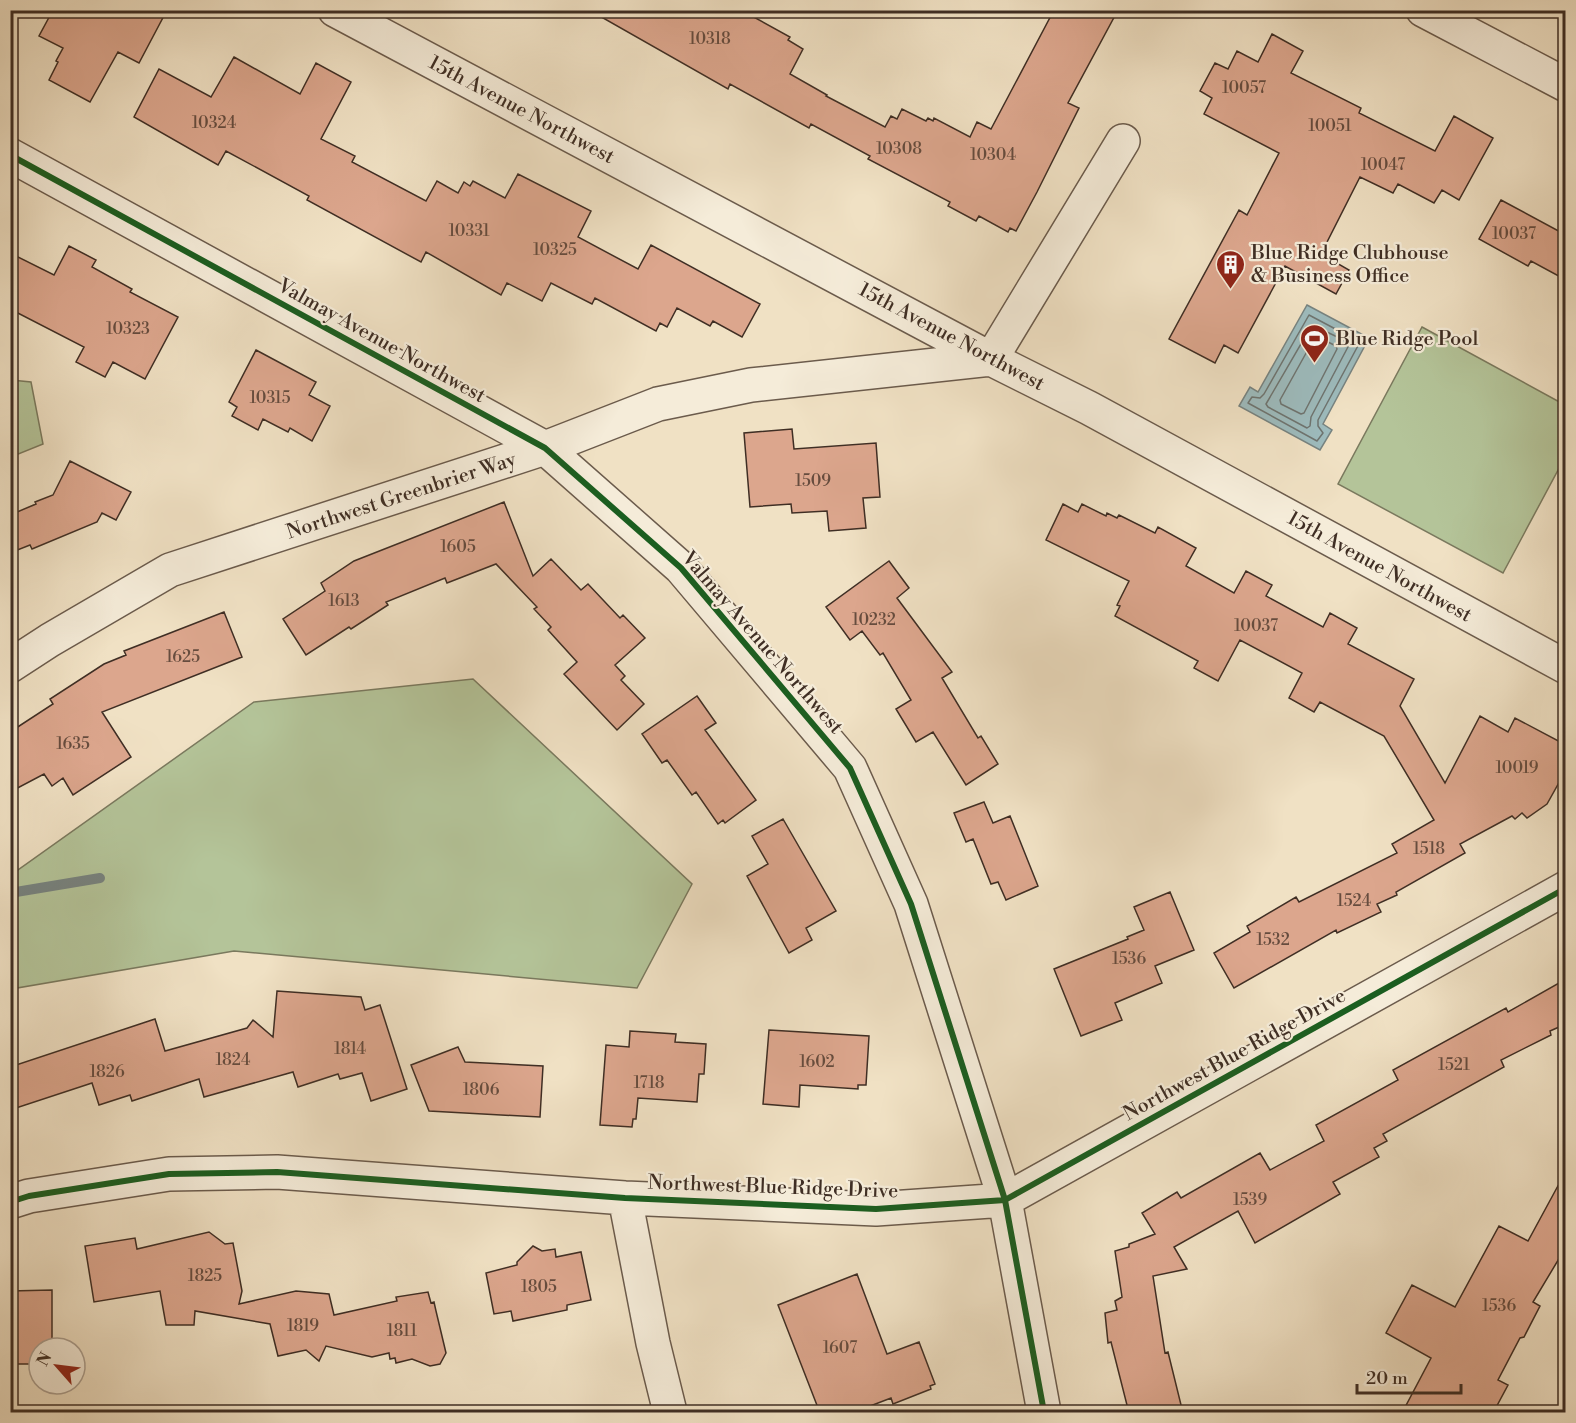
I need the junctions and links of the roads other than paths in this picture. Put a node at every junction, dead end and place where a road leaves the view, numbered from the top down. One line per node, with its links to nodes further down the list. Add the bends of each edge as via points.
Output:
1 (335, 10): 6 (street, 15th Avenue Northwest)
2 (1423, 10): 3 (street)
3 (1566, 86)
4 (1123, 141): 6 (street)
5 (10, 155): 7 (street, Valmay Avenue Northwest)
6 (992, 359): 7 (street, Northwest Greenbrier Way, via 751,385 658,404); 9 (street, 15th Avenue Northwest)
7 (545, 448): 8 (street, Northwest Greenbrier Way, via 170,570); 12 (street, Valmay Avenue Northwest, via 681,568 850,768 911,904)
8 (10, 666)
9 (1566, 667)
10 (1566, 888): 12 (street, Northwest Blue Ridge Drive)
11 (626, 1198): 12 (street, Northwest Blue Ridge Drive, via 876,1209); 13 (street, Northwest Blue Ridge Drive, via 277,1172 169,1174); 14 (street)
12 (1005, 1200): 15 (street, Valmay Avenue Northwest)
13 (10, 1202)
14 (670, 1413)
15 (1044, 1413)

